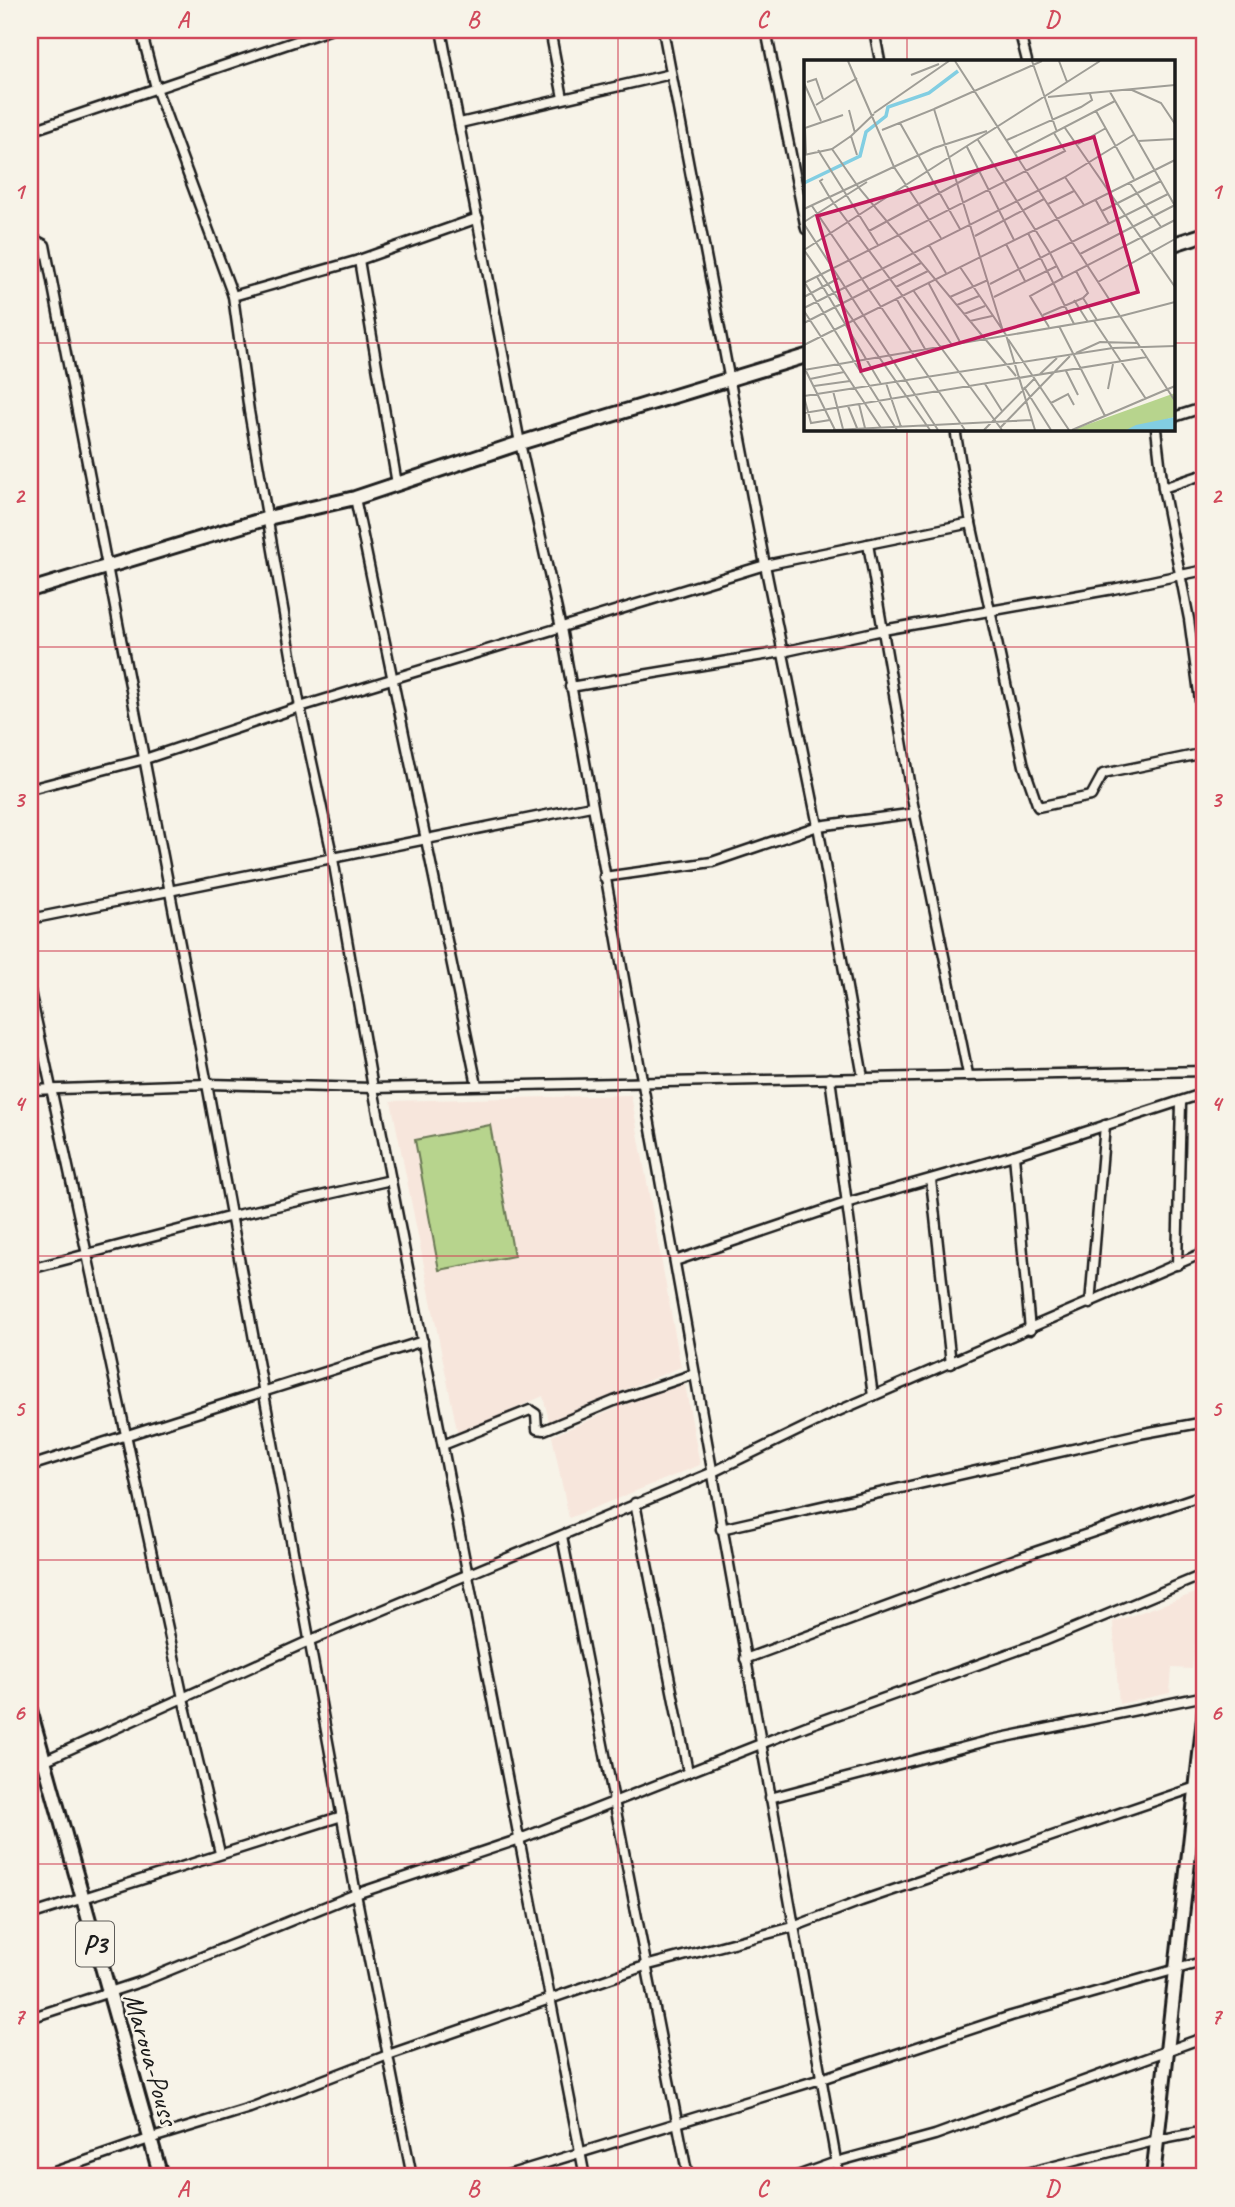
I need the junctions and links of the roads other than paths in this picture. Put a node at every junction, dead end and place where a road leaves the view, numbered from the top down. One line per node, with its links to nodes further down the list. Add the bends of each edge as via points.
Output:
1 (141, 30): 12 (street)
2 (329, 30): 12 (street)
3 (441, 30): 14 (street)
4 (550, 30): 13 (street)
5 (663, 30): 11 (street)
6 (766, 30): 17 (street)
7 (874, 30): 9 (street)
8 (1020, 30): 10 (street)
9 (880, 60)
10 (1027, 60)
11 (671, 74): 13 (street); 24 (street)
12 (156, 88): 15 (street); 22 (street)
13 (563, 98): 14 (street)
14 (460, 123): 16 (street)
15 (30, 131)
16 (478, 218): 21 (street); 29 (street)
17 (804, 219)
18 (1205, 234): 20 (street)
19 (30, 237): 38 (street, via 45,245)
20 (1176, 243)
21 (359, 260): 22 (street); 31 (street)
22 (233, 296): 34 (street)
23 (804, 357): 24 (street)
24 (731, 380): 29 (street); 37 (street)
25 (1205, 407): 26 (street)
26 (1176, 416)
27 (955, 430): 35 (street)
28 (1156, 430): 32 (street)
29 (520, 443): 31 (street); 43 (street)
30 (1205, 474): 32 (street)
31 (397, 484): 33 (street)
32 (1163, 488): 40 (street)
33 (355, 498): 34 (street); 46 (street)
34 (268, 518): 38 (street); 48 (street)
35 (971, 523): 36 (street); 42 (street)
36 (869, 544): 37 (street); 44 (street)
37 (765, 565): 43 (street); 45 (street)
38 (106, 568): 41 (street); 51 (street)
39 (1205, 570): 40 (street)
40 (1180, 575): 42 (street); 49 (street)
41 (30, 590)
42 (990, 612): 44 (street); 50 (street, via 1024,766 1038,807 1091,796 1103,774)
43 (561, 628): 46 (street); 47 (street)
44 (883, 630): 45 (street); 54 (street)
45 (782, 652): 47 (street); 55 (street)
46 (393, 679): 48 (street); 56 (street)
47 (570, 687): 53 (street)
48 (300, 707): 51 (street); 57 (street)
49 (1205, 738)
50 (1205, 752)
51 (145, 759): 52 (street); 59 (street)
52 (30, 789)
53 (591, 806): 56 (street); 58 (street)
54 (916, 813): 55 (street); 63 (street)
55 (818, 826): 58 (street, via 712,862); 64 (street)
56 (426, 840): 57 (street); 68 (street)
57 (333, 859): 59 (street); 69 (street)
58 (604, 877): 66 (street)
59 (171, 892): 60 (street); 67 (street)
60 (30, 919)
61 (30, 990): 70 (street)
62 (1205, 1070): 63 (street)
63 (968, 1074): 64 (street)
64 (863, 1077): 65 (street)
65 (830, 1078): 66 (street); 78 (street)
66 (642, 1082): 68 (street); 82 (street)
67 (207, 1084): 69 (street); 70 (street); 79 (street)
68 (477, 1086): 69 (street)
69 (373, 1088): 76 (street)
70 (50, 1089): 71 (street); 81 (street)
71 (30, 1090)
72 (1205, 1094): 73 (street)
73 (1181, 1103): 74 (street); 83 (street)
74 (1105, 1125): 75 (street); 85 (street)
75 (1014, 1155): 77 (street); 86 (street)
76 (391, 1180): 79 (street); 87 (street)
77 (931, 1180): 78 (street); 88 (street)
78 (846, 1203): 82 (street); 91 (street)
79 (232, 1216): 81 (street); 90 (street)
80 (1205, 1252): 83 (street)
81 (86, 1254): 84 (street); 93 (street)
82 (675, 1261): 89 (street)
83 (1177, 1265): 85 (street)
84 (30, 1269)
85 (1090, 1304): 86 (street)
86 (1030, 1330): 88 (street)
87 (423, 1341): 90 (street); 94 (street)
88 (951, 1364): 91 (street)
89 (694, 1374): 94 (street, via 544,1430 537,1429 536,1414 530,1410); 96 (street)
90 (265, 1389): 93 (street); 103 (street)
91 (873, 1396): 96 (street)
92 (1205, 1422): 99 (street)
93 (127, 1436): 95 (street); 106 (street)
94 (443, 1445): 101 (street)
95 (30, 1466)
96 (711, 1472): 98 (street); 99 (street)
97 (1205, 1494): 104 (street)
98 (635, 1503): 100 (street); 112 (street)
99 (721, 1529): 104 (street)
100 (562, 1535): 101 (street); 115 (street)
101 (468, 1573): 103 (street); 117 (street)
102 (1205, 1574): 109 (street, via 1044,1641)
103 (311, 1640): 106 (street); 116 (street)
104 (745, 1659): 109 (street)
105 (1205, 1696): 114 (street, via 991,1740)
106 (183, 1698): 110 (street); 118 (street)
107 (1205, 1709): 113 (street)
108 (30, 1710): 110 (street, Maroua-Pouss / P3)
109 (760, 1746): 112 (street); 114 (street)
110 (44, 1761): 111 (street); 120 (street, Maroua-Pouss / P3)
111 (30, 1767)
112 (688, 1772): 115 (street)
113 (1201, 1785): 122 (street); 125 (street)
114 (770, 1798): 122 (street)
115 (614, 1800): 117 (street); 124 (street)
116 (342, 1816): 118 (street); 119 (street)
117 (520, 1839): 119 (street); 127 (street)
118 (220, 1853): 120 (street)
119 (356, 1894): 126 (street); 131 (street)
120 (83, 1901): 121 (street); 126 (street, Maroua-Pouss / P3)
121 (30, 1915)
122 (793, 1927): 124 (street); 132 (street)
123 (1205, 1961): 125 (street)
124 (645, 1966): 127 (street); 133 (street)
125 (1176, 1970): 130 (street); 132 (street, via 1011,2016)
126 (108, 1992): 128 (street); 135 (street, Maroua-Pouss / P3)
127 (550, 2001): 131 (street); 137 (street)
128 (30, 2018)
129 (1205, 2037): 130 (street)
130 (1167, 2051): 136 (street); 138 (street, via 935,2136)
131 (388, 2055): 135 (street, via 250,2108); 141 (street)
132 (821, 2079): 133 (street); 138 (street)
133 (677, 2124): 137 (street); 144 (street)
134 (1205, 2131): 136 (street)
135 (149, 2139): 139 (street); 140 (street, Maroua-Pouss / P3)
136 (1157, 2140): 147 (street); 148 (street)
137 (581, 2153): 142 (street); 143 (street)
138 (836, 2162): 145 (street); 146 (street)
139 (40, 2177)
140 (161, 2177)
141 (412, 2177)
142 (501, 2177)
143 (586, 2177)
144 (688, 2177)
145 (794, 2177)
146 (839, 2177)
147 (1011, 2177)
148 (1153, 2177)

